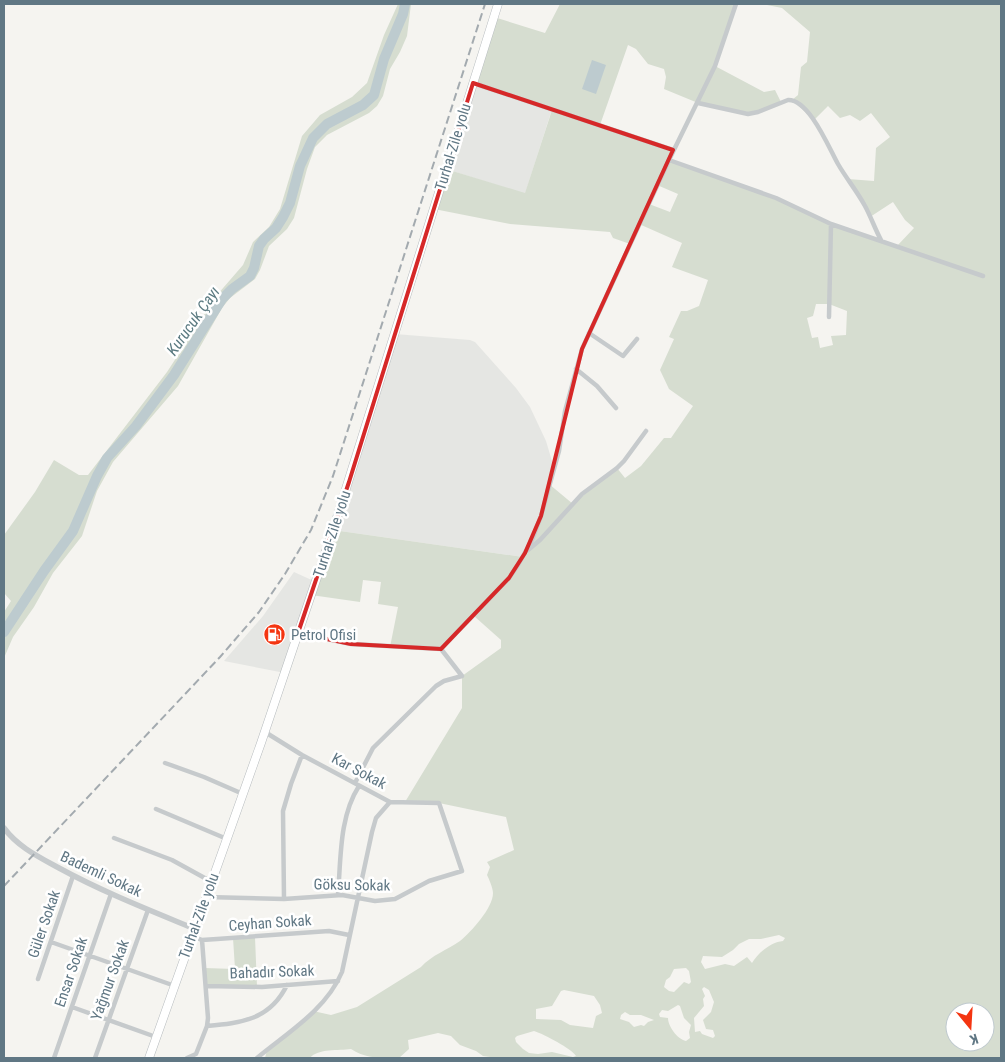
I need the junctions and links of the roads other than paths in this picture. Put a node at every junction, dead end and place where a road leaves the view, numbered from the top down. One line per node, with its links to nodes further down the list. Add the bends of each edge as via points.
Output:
1 (498, 4): 3 (main road, Turhal-Zile yolu)
2 (736, 4): 4 (street, via 715,66)
3 (473, 83): 5 (street); 17 (main road, Turhal-Zile yolu)
4 (698, 103): 5 (street); 8 (street, via 748,114 788,100 798,102 818,125)
5 (673, 150): 6 (street)
6 (669, 160): 7 (street, via 776,198); 11 (street)
7 (831, 224): 8 (street); 10 (street)
8 (881, 240): 9 (street)
9 (983, 276)
10 (829, 317)
11 (589, 333): 12 (street, via 623,356); 13 (street)
12 (637, 339)
13 (576, 369): 14 (street, via 593,382); 16 (street, via 554,468 536,531)
14 (616, 408)
15 (646, 431): 16 (street, via 624,461 582,494)
16 (525, 553): 18 (street, via 509,578)
17 (298, 633): 18 (street, via 351,644); 19 (main road, Turhal-Zile yolu)
18 (441, 649): 22 (street, via 462,676 436,686 372,748)
19 (265, 732): 20 (street, Kar Sokak); 23 (main road, Turhal-Zile yolu)
20 (302, 755): 22 (street, Kar Sokak); 36 (street, via 284,811)
21 (166, 764): 23 (street)
22 (357, 784): 24 (street, Kar Sokak); 33 (street, via 343,832)
23 (243, 794): 28 (main road, Turhal-Zile yolu)
24 (390, 802): 29 (street, Kar Sokak, via 439,803); 35 (street, via 376,818)
25 (156, 809): 28 (street)
26 (4, 828): 30 (street, Bademli Sokak, via 33,854)
27 (114, 838): 31 (street, via 172,860)
28 (227, 839): 31 (main road, Turhal-Zile yolu)
29 (462, 871): 35 (street, Göksu Sokak, via 437,877 390,901)
30 (73, 876): 32 (street, Bademli Sokak); 41 (street, Güler Sokak)
31 (212, 882): 34 (main road, Turhal-Zile yolu)
32 (111, 894): 37 (street, Bademli Sokak); 42 (street, Ensar Sokak)
33 (338, 894): 35 (street, Göksu Sokak); 36 (street, Göksu Sokak)
34 (206, 897): 36 (street, Göksu Sokak); 38 (main road, Turhal-Zile yolu)
35 (357, 897): 39 (street)
36 (284, 899)
37 (148, 910): 38 (street, Bademli Sokak); 43 (street, Yağmur Sokak)
38 (194, 933): 40 (street, Ceyhan Sokak); 47 (main road, Turhal-Zile yolu)
39 (349, 935): 40 (street, Ceyhan Sokak, via 329,932); 45 (street)
40 (202, 940): 48 (street)
41 (51, 942): 42 (street); 44 (street, Güler Sokak)
42 (90, 956): 43 (street); 49 (street, Ensar Sokak)
43 (128, 969): 47 (street); 50 (street, Yağmur Sokak)
44 (38, 979)
45 (338, 981): 46 (street, Bahadır Sokak); 58 (street, via 308,1016)
46 (287, 985): 48 (street, Bahadır Sokak); 51 (street, via 276,1002 260,1015 236,1023)
47 (175, 986): 52 (main road, Turhal-Zile yolu)
48 (206, 986): 51 (street)
49 (72, 1007): 50 (street); 54 (street, Ensar Sokak)
50 (109, 1020): 52 (street); 55 (street, Yağmur Sokak)
51 (207, 1026): 53 (street)
52 (156, 1037): 56 (main road, Turhal-Zile yolu)
53 (196, 1056): 57 (street)
54 (54, 1058)
55 (95, 1058)
56 (149, 1058)
57 (188, 1058)
58 (256, 1058)

